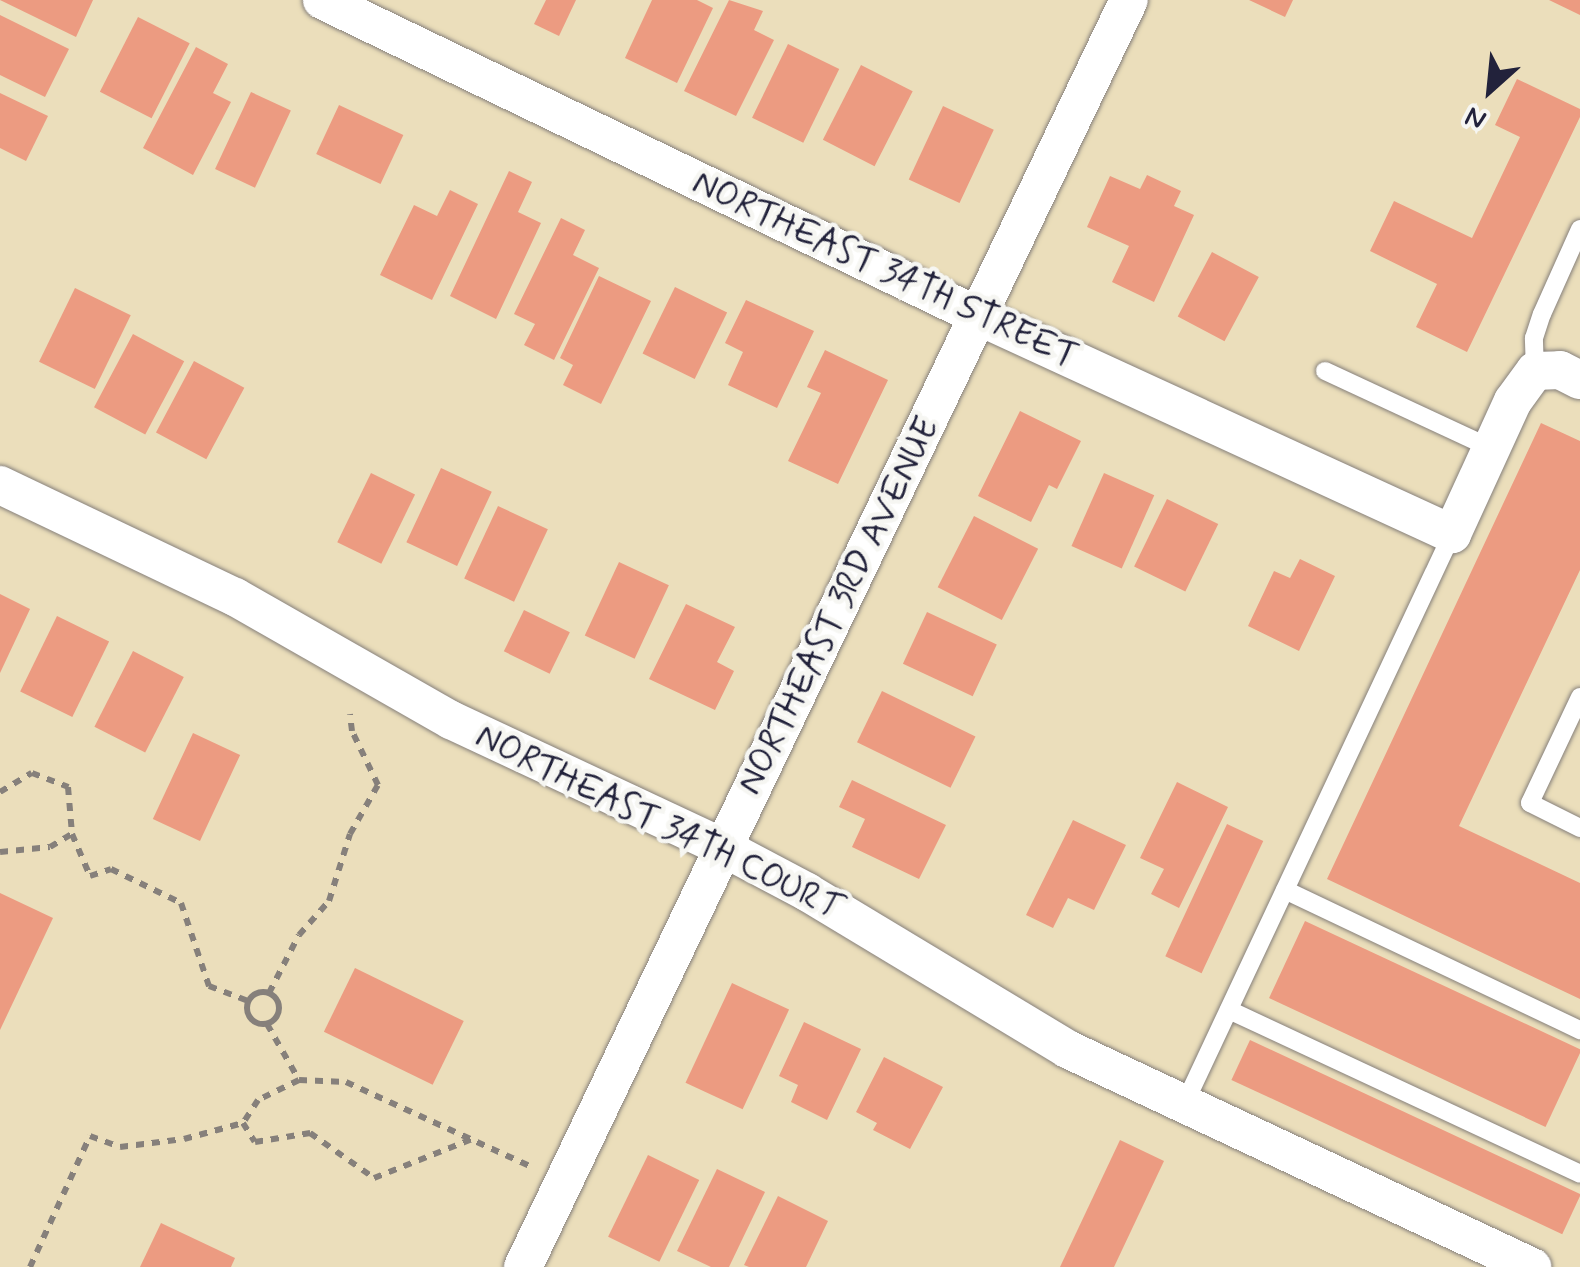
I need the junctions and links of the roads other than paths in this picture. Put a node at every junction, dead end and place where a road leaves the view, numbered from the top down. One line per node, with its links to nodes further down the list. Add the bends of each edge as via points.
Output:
1 (322, 0): 4 (street, NORTHEAST 34TH STREET)
2 (1128, 0): 4 (street, NORTHEAST 3RD AVENUE)
3 (1580, 230): 6 (lane, via 1534,338)
4 (978, 316): 9 (street, NORTHEAST 34TH STREET); 12 (street, NORTHEAST 3RD AVENUE)
5 (1325, 371): 7 (lane)
6 (1558, 374): 7 (street, via 1513,401)
7 (1492, 448): 9 (street)
8 (0, 486): 12 (street, NORTHEAST 34TH COURT, via 235,597 451,720)
9 (1452, 534): 13 (lane)
10 (1580, 697): 11 (lane, via 1530,803)
11 (1580, 828)
12 (724, 848): 16 (street, NORTHEAST 34TH COURT, via 1066,1049); 18 (street, NORTHEAST 3RD AVENUE)
13 (1285, 890): 14 (lane); 15 (lane)
14 (1229, 1010): 16 (lane); 17 (lane)
15 (1580, 1030)
16 (1183, 1107): 19 (street, NORTHEAST 34TH COURT)
17 (1580, 1174)
18 (523, 1267)
19 (1532, 1267)

